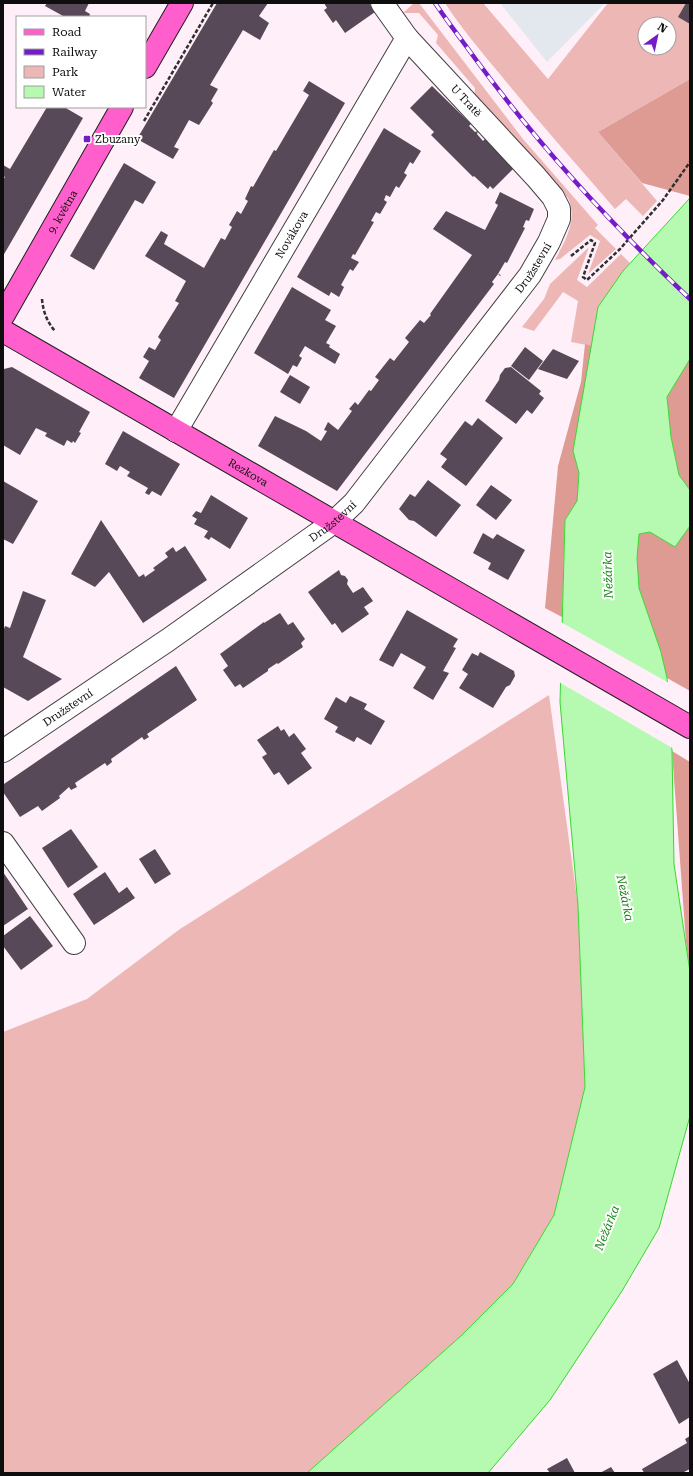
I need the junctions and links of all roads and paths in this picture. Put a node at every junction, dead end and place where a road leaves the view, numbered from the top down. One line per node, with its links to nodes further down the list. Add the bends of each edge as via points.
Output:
1 (182, 3): 4 (main road)
2 (382, 3): 3 (street, U Tratě)
3 (406, 38): 7 (street, U Tratě); 13 (street, Novákova)
4 (146, 65)
5 (121, 108): 10 (main road, 9. května)
6 (690, 162): 8 (path, via 649,217 620,250 587,280 583,277 595,243 591,240)
7 (553, 197): 14 (street, Družstevní, via 559,209 559,219 530,275 354,504)
8 (566, 259)
9 (44, 293): 12 (path, via 43,307 46,318)
10 (3, 316)
11 (3, 331): 13 (main road, Rezkova)
12 (56, 332)
13 (176, 431): 14 (main road, Rezkova)
14 (334, 522): 15 (main road, Rezkova); 16 (street, Družstevní, via 168,640)
15 (690, 727)
16 (3, 751)
17 (3, 843): 18 (street)
18 (74, 943)

